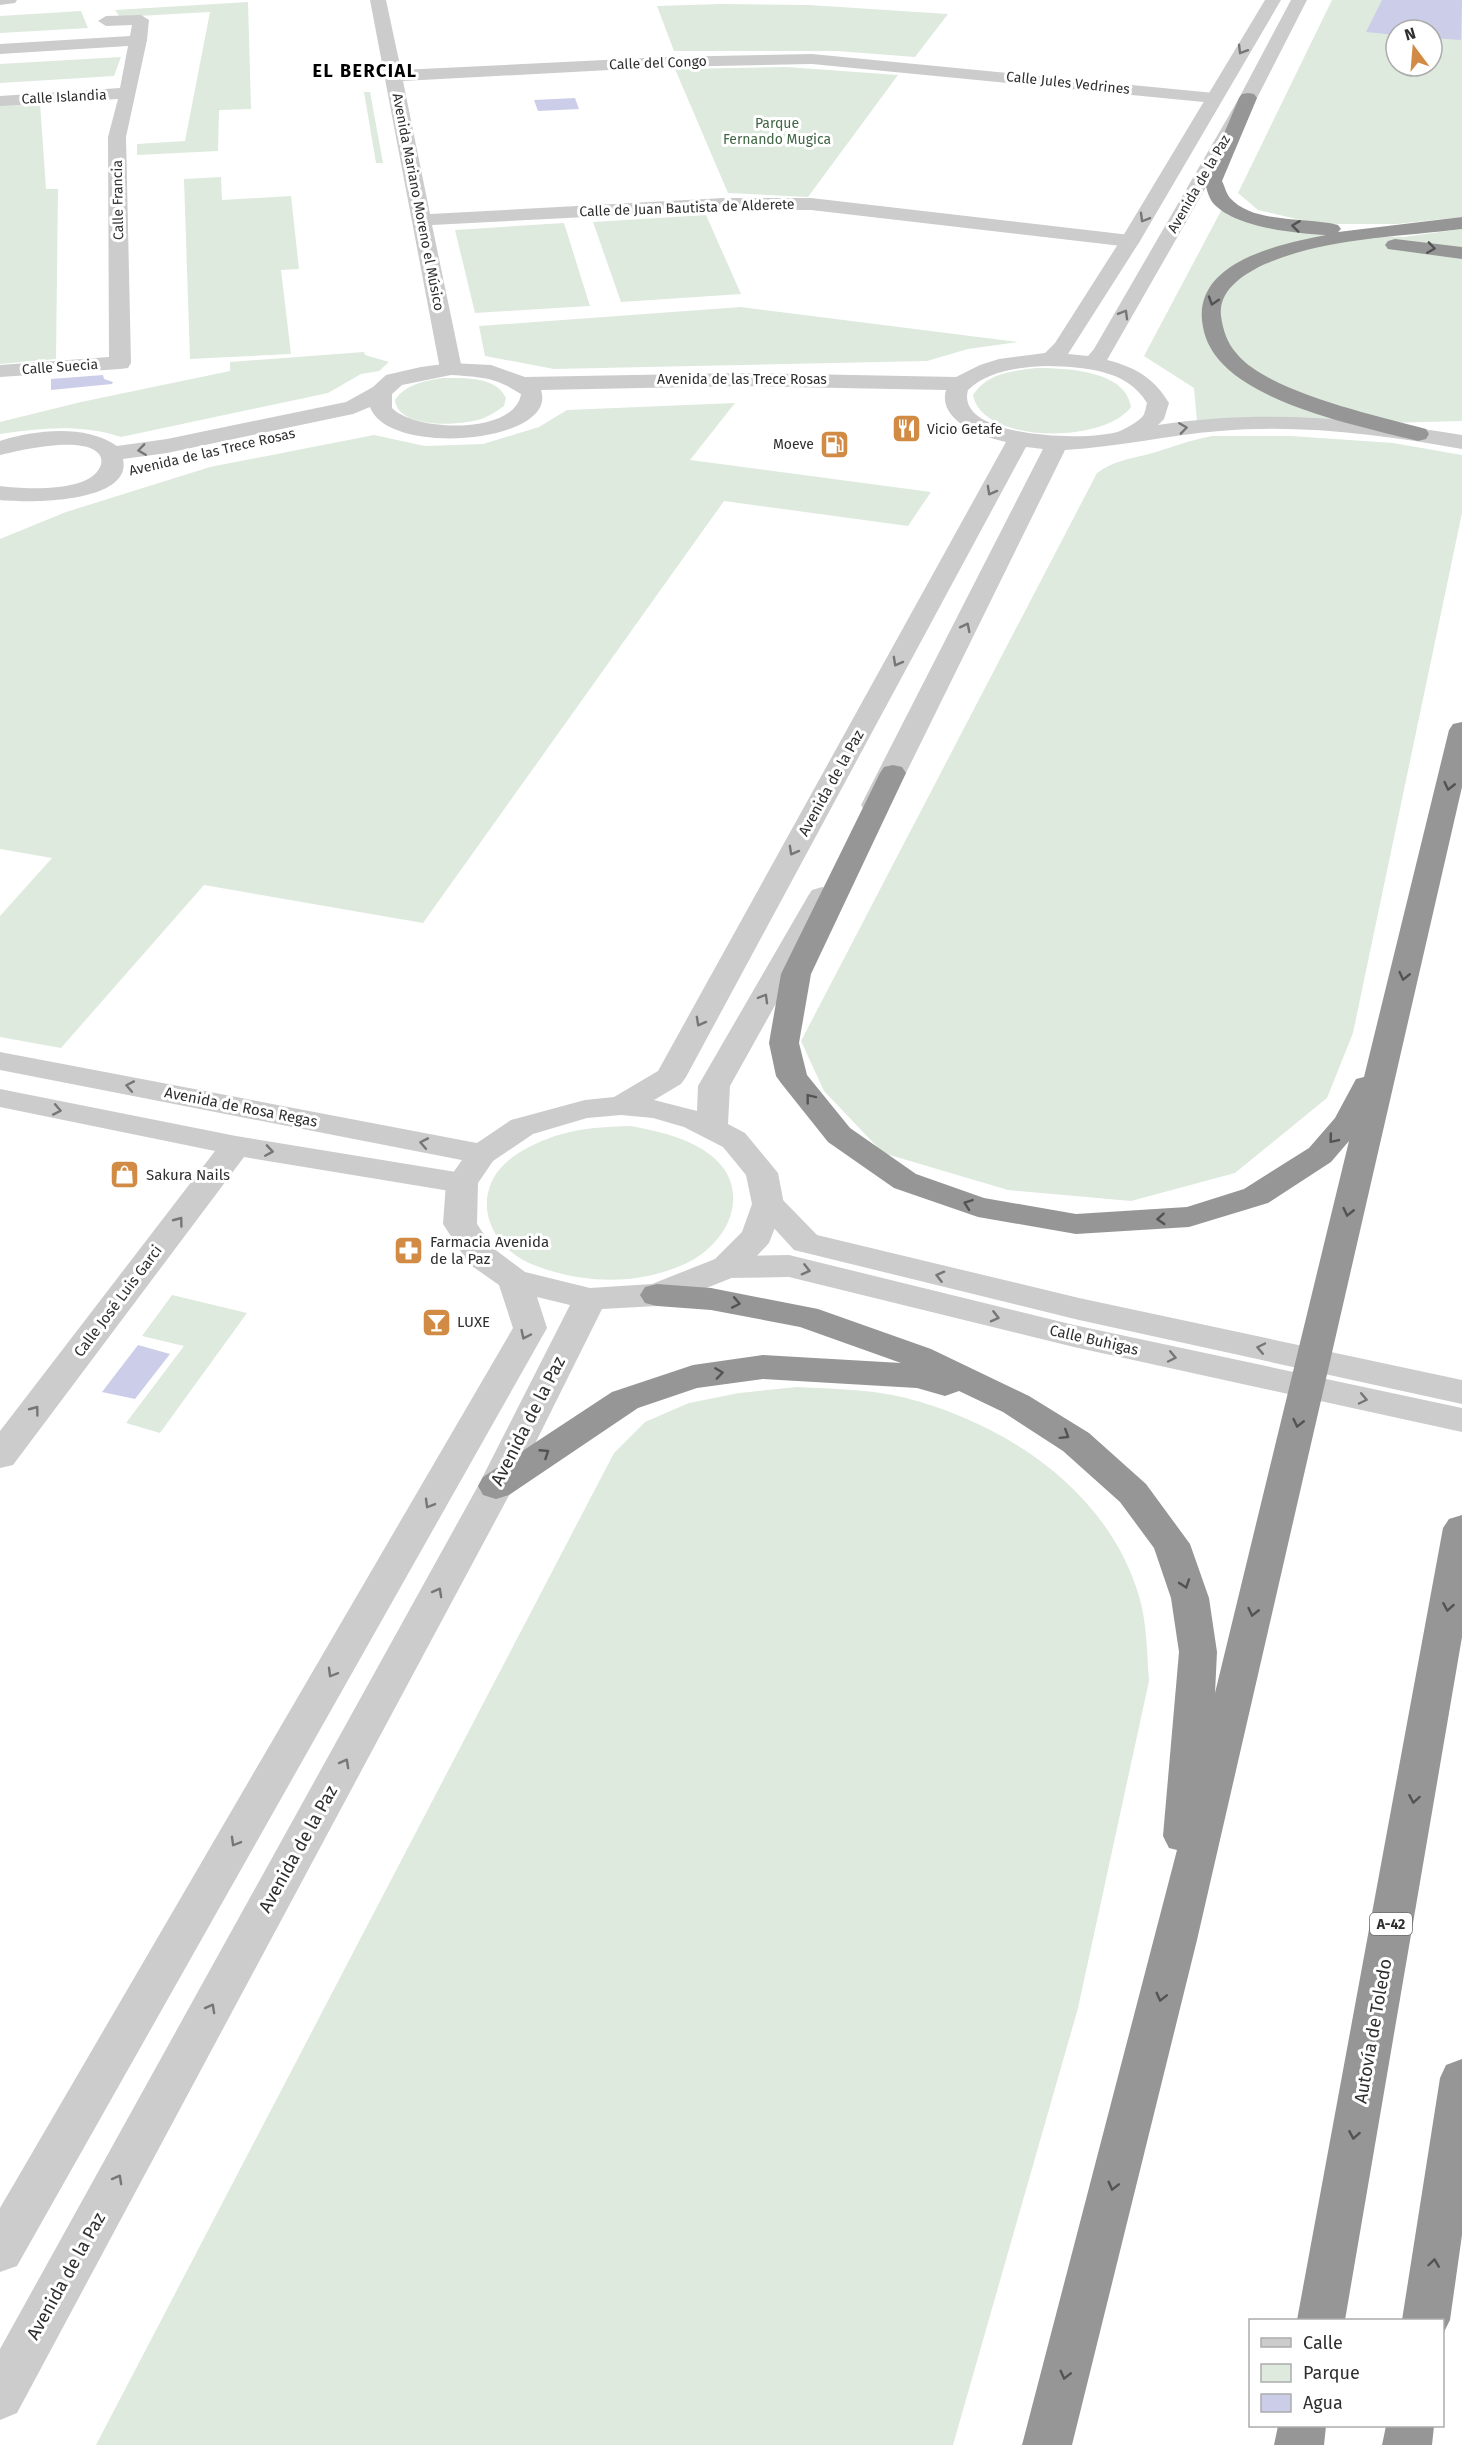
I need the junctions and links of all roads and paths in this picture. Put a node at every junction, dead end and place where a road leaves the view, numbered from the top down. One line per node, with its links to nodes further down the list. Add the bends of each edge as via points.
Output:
1 (0, 0): 2 (street)
2 (9, 0)
3 (378, 0): 10 (street, Avenida Mariano Moreno el Músico)
4 (1273, 0): 12 (street, one-way to 12)
5 (1299, 0): 13 (street, Avenida de la Paz)
6 (138, 40): 7 (street); 7 (street, via 141,20 102,14); 11 (street, Calle Francia)
7 (105, 42): 8 (street)
8 (0, 49)
9 (922, 68): 10 (street, Calle del Congo, via 812,60 665,62); 12 (street, Calle Jules Vedrines)
10 (393, 76): 15 (street, Avenida Mariano Moreno el Músico)
11 (128, 93): 14 (street, Calle Islandia); 21 (street, Calle Francia, via 117,136)
12 (1214, 98): 18 (street, one-way to 18)
13 (1248, 98): 17 (highway, one-way to 13, via 1346,230 1287,226 1241,212 1221,200 1214,181); 22 (street, Avenida de la Paz, one-way to 13)
14 (0, 101)
15 (421, 220): 18 (street, Calle de Juan Bautista de Alderete, via 724,204 811,204); 23 (street, Avenida Mariano Moreno el Músico)
16 (1462, 223): 17 (highway)
17 (1438, 226): 29 (highway, one-way to 29, via 1286,249 1237,271 1218,289 1209,307 1218,345 1238,366 1272,388 1336,411)
18 (1130, 241): 20 (street)
19 (1462, 253): 29 (highway, one-way to 19, via 1318,396 1269,368 1234,338 1229,307 1244,280 1303,255 1343,248 1410,245)
20 (1050, 360): 22 (street); 27 (street, via 1013,362 982,371)
21 (120, 363): 24 (street, Calle Suecia)
22 (1094, 364): 31 (street, via 1149,387 1158,403 1153,419)
23 (451, 369): 25 (street, Avenida de las Trece Rosas, via 394,380); 26 (street, Avenida de las Trece Rosas, via 491,370)
24 (0, 371)
25 (381, 392): 28 (street, via 381,410); 36 (street, Avenida de las Trece Rosas, one-way to 36, via 353,407 167,446)
26 (527, 393): 27 (street, Avenida de las Trece Rosas); 28 (street, Avenida de las Trece Rosas, via 520,417 487,428 451,433)
27 (958, 393): 32 (street, via 965,417 987,430)
28 (391, 421): 36 (street, Avenida de las Trece Rosas, via 354,423)
29 (1417, 427): 30 (street); 31 (street, one-way to 29, via 1232,424); 33 (street)
30 (1462, 428)
31 (1125, 438): 35 (street)
32 (1019, 439): 35 (street); 45 (street, Avenida de la Paz, one-way to 45, via 670,1077)
33 (1462, 442)
34 (6, 444): 36 (street, via 68,438 94,443)
35 (1057, 444): 41 (street, one-way to 35)
36 (108, 465): 38 (street, via 81,489)
37 (0, 493): 38 (street)
38 (29, 497): 39 (street)
39 (0, 509)
40 (1462, 730): 42 (highway, one-way to 42)
41 (893, 773): 42 (highway, one-way to 41, via 1348,1121 1320,1155 1256,1196 1189,1217 1076,1224 978,1207 905,1181 839,1135 792,1076 784,1043 796,974); 46 (street, one-way to 41, via 714,1086)
42 (1385, 1053): 62 (highway, one-way to 62)
43 (0, 1061): 48 (street, Avenida de Rosa Regas, one-way to 43)
44 (0, 1098): 47 (street, one-way to 47)
45 (621, 1106): 46 (street, via 654,1109); 48 (street, via 585,1108 522,1127)
46 (712, 1126): 50 (street, via 734,1140 762,1173)
47 (236, 1146): 49 (street, one-way to 49); 59 (street, Calle José Luis Garci, one-way to 47)
48 (482, 1154): 49 (street)
49 (462, 1183): 52 (street, via 460,1224 480,1256)
50 (768, 1204): 51 (street, via 757,1236); 55 (street, Calle Buhigas, one-way to 50, via 806,1243)
51 (727, 1267): 53 (street); 55 (street, Calle Buhigas, one-way to 55, via 789,1266)
52 (514, 1280): 54 (street); 64 (street, one-way to 64, via 531,1328)
53 (657, 1294): 54 (street); 57 (highway, one-way to 57, via 711,1299 806,1317 919,1357)
54 (590, 1299): 60 (street, Avenida de la Paz)
55 (1076, 1323): 56 (street, Calle Buhigas, one-way to 55); 58 (street, Calle Buhigas, one-way to 58)
56 (1462, 1392)
57 (1016, 1404): 60 (highway, one-way to 57, via 625,1400 693,1377 763,1366 918,1376); 62 (highway, one-way to 62, via 1076,1442 1133,1493 1171,1544 1190,1598 1198,1652)
58 (1462, 1420)
59 (0, 1456)
60 (496, 1486): 67 (street, Avenida de la Paz, one-way to 60)
61 (1462, 1528): 65 (highway, Autovía de Toledo / A-42, one-way to 65)
62 (1176, 1940): 70 (highway, one-way to 70)
63 (1462, 2078): 66 (highway, one-way to 63)
64 (0, 2252)
65 (1321, 2319)
66 (1426, 2319)
67 (0, 2397)
68 (1302, 2427): 71 (highway)
69 (1410, 2427): 72 (highway)
70 (1047, 2445)
71 (1299, 2445)
72 (1407, 2445)

